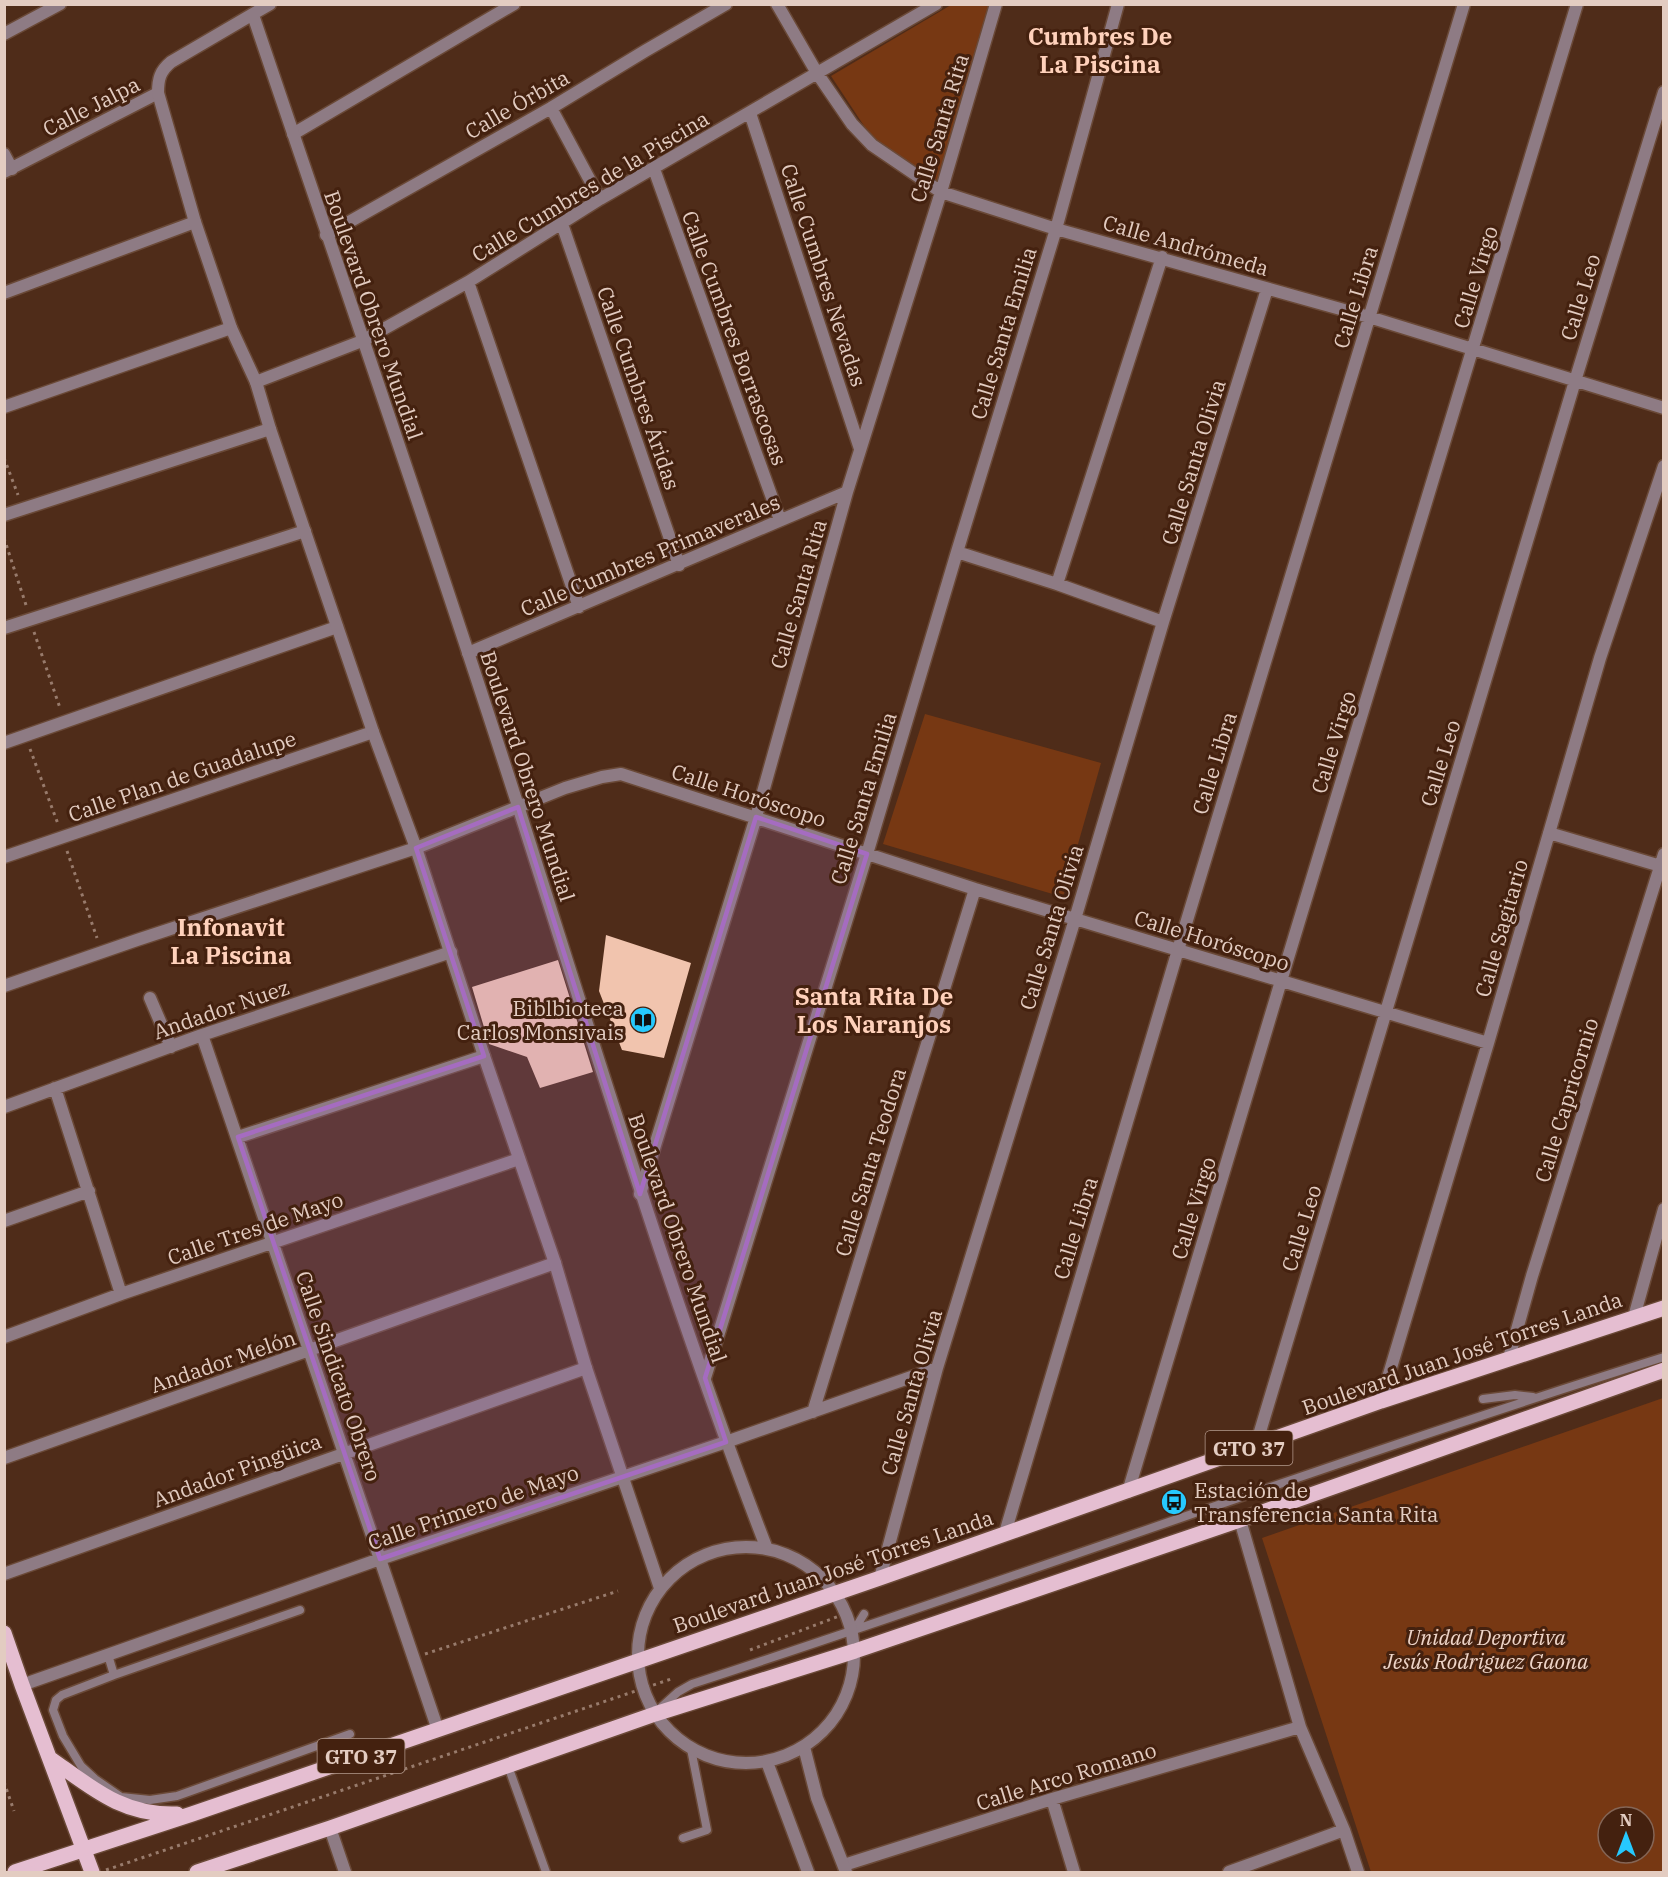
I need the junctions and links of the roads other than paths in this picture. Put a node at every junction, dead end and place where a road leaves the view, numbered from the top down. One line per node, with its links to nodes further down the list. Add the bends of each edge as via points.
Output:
1 (60, 4): 12 (street)
2 (270, 4): 11 (street, Calle Jalpa)
3 (514, 4): 18 (street)
4 (726, 4): 16 (street, Calle Órbita)
5 (777, 4): 13 (street, Calle Andrómeda)
6 (936, 4): 13 (street, Calle Cumbres de la Piscina)
7 (996, 4): 22 (street, Calle Santa Rita)
8 (1118, 4): 26 (street, Calle Santa Emilia)
9 (1464, 4): 32 (street, Calle Libra)
10 (1577, 4): 35 (street, Calle Virgo)
11 (255, 10): 15 (street, Calle Jalpa, via 163,68); 18 (street, Boulevard Obrero Mundial)
12 (4, 34)
13 (817, 73): 17 (street, Calle Cumbres de la Piscina); 22 (street, Calle Andrómeda, via 872,146)
14 (1664, 92): 36 (street, Calle Leo)
15 (158, 93): 21 (street, Calle Jalpa); 24 (street)
16 (551, 108): 23 (street); 27 (street, Calle Órbita)
17 (750, 113): 20 (street, Calle Cumbres de la Piscina); 41 (street, Calle Cumbres Nevadas)
18 (293, 134): 27 (street, Boulevard Obrero Mundial)
19 (4, 154): 21 (street)
20 (654, 169): 23 (street, Calle Cumbres de la Piscina); 45 (street, Calle Cumbres Borrascosas)
21 (8, 171)
22 (941, 192): 26 (street, Calle Andrómeda); 41 (street, Calle Santa Rita)
23 (600, 199): 25 (street, Calle Cumbres de la Piscina)
24 (195, 222): 31 (street); 33 (street)
25 (562, 224): 29 (street, Calle Cumbres de la Piscina); 48 (street, Calle Cumbres Áridas)
26 (1056, 229): 28 (street, Calle Andrómeda); 47 (street, Calle Santa Emilia)
27 (326, 235): 34 (street, Boulevard Obrero Mundial)
28 (1162, 257): 30 (street, Calle Andrómeda); 49 (street)
29 (468, 282): 34 (street, Calle Cumbres de la Piscina); 50 (street)
30 (1267, 289): 32 (street, Calle Andrómeda); 51 (street, Calle Santa Olivia)
31 (4, 293)
32 (1369, 317): 35 (street, Calle Andrómeda); 66 (street, Calle Libra)
33 (231, 328): 37 (street); 38 (street)
34 (362, 341): 37 (street, Calle Cumbres de la Piscina); 54 (street, Boulevard Obrero Mundial)
35 (1473, 348): 36 (street, Calle Andrómeda); 68 (street, Calle Virgo)
36 (1575, 381): 39 (street, Calle Andrómeda); 71 (street, Calle Leo)
37 (256, 382): 40 (street)
38 (4, 407)
39 (1664, 408)
40 (270, 429): 44 (street); 46 (street)
41 (860, 449): 43 (street, Calle Santa Rita)
42 (1664, 466): 59 (street, Calle Sagitario, via 1600,658)
43 (847, 492): 45 (street, Calle Cumbres Primaverales); 58 (street, Calle Santa Rita)
44 (4, 515)
45 (780, 520): 48 (street, Calle Cumbres Primaverales)
46 (304, 531): 52 (street); 53 (street)
47 (957, 552): 49 (street); 61 (street, Calle Santa Emilia)
48 (679, 565): 50 (street, Calle Cumbres Primaverales)
49 (1057, 584): 51 (street)
50 (579, 607): 54 (street, Calle Cumbres Primaverales)
51 (1163, 622): 65 (street, Calle Santa Olivia)
52 (338, 627): 55 (street); 56 (street)
53 (4, 628)
54 (468, 653): 57 (street, Boulevard Obrero Mundial)
55 (373, 732): 60 (street); 62 (street, Calle Plan de Guadalupe)
56 (4, 743)
57 (518, 807): 58 (street, Calle Horóscopo, via 565,788 621,774); 60 (street, Calle Horóscopo); 81 (street, Boulevard Obrero Mundial)
58 (756, 817): 61 (street, Calle Horóscopo); 81 (street, Calle Santa Rita)
59 (1549, 833): 63 (street); 73 (street, Calle Sagitario)
60 (416, 848): 67 (street); 69 (street, Calle Horóscopo)
61 (867, 854): 64 (street, Calle Horóscopo); 96 (street, Calle Santa Emilia)
62 (4, 857)
63 (1662, 862): 92 (street, Calle Capricornio)
64 (975, 889): 65 (street, Calle Horóscopo); 100 (street, Calle Santa Teodora)
65 (1075, 919): 66 (street, Calle Horóscopo); 94 (street, Calle Santa Olivia)
66 (1178, 950): 68 (street, Calle Horóscopo); 108 (street, Calle Libra)
67 (451, 952): 72 (street, Andador Nuez); 75 (street)
68 (1281, 981): 71 (street, Calle Horóscopo); 106 (street, Calle Virgo)
69 (4, 986)
70 (150, 998): 74 (street)
71 (1385, 1012): 73 (street, Calle Horóscopo); 102 (street, Calle Leo)
72 (202, 1035): 74 (street, Andador Nuez); 78 (street, Calle Sindicato Obrero)
73 (1488, 1043): 99 (street, Calle Sagitario)
74 (171, 1047): 76 (street, Andador Nuez)
75 (484, 1056): 78 (street); 79 (street)
76 (55, 1088): 77 (street, Andador Nuez); 80 (street)
77 (4, 1107)
78 (238, 1137): 84 (street, Calle Sindicato Obrero)
79 (519, 1159): 84 (street, Calle Tres de Mayo); 85 (street)
80 (89, 1191): 83 (street); 86 (street)
81 (640, 1194): 96 (street, Boulevard Obrero Mundial)
82 (1664, 1209): 88 (street)
83 (4, 1221)
84 (273, 1242): 86 (street, Calle Tres de Mayo); 90 (street, Calle Sindicato Obrero)
85 (555, 1263): 90 (street, Andador Melón); 93 (street)
86 (121, 1294): 89 (street, Calle Tres de Mayo)
87 (1660, 1312): 88 (main road, Boulevard Juan José Torres Landa / GTO 37)
88 (1634, 1317): 92 (main road, Boulevard Juan José Torres Landa / GTO 37)
89 (4, 1337)
90 (310, 1351): 103 (street, Calle Sindicato Obrero); 104 (street, Andador Melón)
91 (1664, 1357): 97 (lane)
92 (1509, 1358): 99 (main road, Boulevard Juan José Torres Landa / GTO 37)
93 (586, 1368): 103 (street, Andador Pingüica); 105 (street)
94 (936, 1368): 100 (street, Calle Primero de Mayo); 112 (street, Calle Santa Olivia)
95 (1664, 1370): 107 (main road, GTO 37)
96 (705, 1378): 101 (street, Boulevard Obrero Mundial)
97 (1537, 1397): 98 (lane); 117 (lane)
98 (1483, 1399)
99 (1381, 1401): 102 (main road, Boulevard Juan José Torres Landa / GTO 37)
100 (813, 1412): 101 (street, Calle Primero de Mayo)
101 (726, 1443): 105 (street, Calle Primero de Mayo); 109 (street, Boulevard Obrero Mundial)
102 (1256, 1445): 106 (main road, Boulevard Juan José Torres Landa / GTO 37)
103 (343, 1453): 110 (street, Calle Sindicato Obrero); 111 (street, Andador Pingüica)
104 (4, 1458)
105 (623, 1477): 110 (street, Calle Primero de Mayo); 113 (street)
106 (1128, 1492): 108 (main road, Boulevard Juan José Torres Landa / GTO 37)
107 (1240, 1520): 119 (main road, GTO 37); 125 (street)
108 (1005, 1533): 112 (main road, Boulevard Juan José Torres Landa / GTO 37)
109 (767, 1549): 113 (street, via 737,1547 708,1553 682,1567); 114 (street, via 806,1564)
110 (380, 1559): 120 (street, Calle Primero de Mayo); 126 (street, Calle Sindicato Obrero)
111 (4, 1574)
112 (880, 1578): 114 (main road, Boulevard Juan José Torres Landa / GTO 37)
113 (660, 1588): 121 (street, via 642,1622)
114 (835, 1593): 117 (street, via 847,1613); 121 (main road, Boulevard Juan José Torres Landa / GTO 37)
115 (300, 1610): 122 (lane)
116 (864, 1614): 117 (lane)
117 (852, 1632): 119 (street); 124 (lane, via 692,1684)
118 (4, 1633): 123 (main road)
119 (855, 1651): 124 (main road, GTO 37); 128 (street, via 852,1679 843,1706 826,1729)
120 (108, 1655): 122 (lane); 123 (street, Calle Primero de Mayo)
121 (637, 1661): 124 (street, via 642,1689); 126 (main road, Boulevard Juan José Torres Landa / GTO 37)
122 (114, 1675): 127 (lane, via 62,1695 53,1710 81,1766 121,1797 150,1800 177,1796)
123 (22, 1685): 130 (main road)
124 (654, 1714): 129 (street, via 671,1734); 132 (main road, GTO 37)
125 (1300, 1727): 133 (street, Calle Arco Romano); 136 (street)
126 (438, 1730): 134 (main road, Boulevard Juan José Torres Landa / GTO 37)
127 (350, 1734)
128 (804, 1747): 131 (street); 140 (street, via 817,1798)
129 (692, 1749): 131 (street, via 741,1764); 137 (lane, via 707,1830)
130 (51, 1759): 134 (main road, via 123,1806 143,1812); 138 (main road)
131 (767, 1762): 146 (street)
132 (508, 1766): 135 (main road, GTO 37); 145 (lane)
133 (1052, 1799): 140 (street, Calle Arco Romano); 147 (street)
134 (192, 1814): 138 (main road, Boulevard Juan José Torres Landa / GTO 37)
135 (330, 1828): 139 (main road, GTO 37); 144 (street)
136 (1344, 1830): 148 (street); 149 (street)
137 (683, 1838)
138 (84, 1848): 141 (main road, Boulevard Juan José Torres Landa / GTO 37); 142 (main road)
139 (216, 1869): 143 (main road, GTO 37)
140 (845, 1869)
141 (15, 1872)
142 (92, 1872)
143 (197, 1872)
144 (345, 1872)
145 (546, 1872)
146 (808, 1872)
147 (1074, 1872)
148 (1229, 1872)
149 (1358, 1872)

